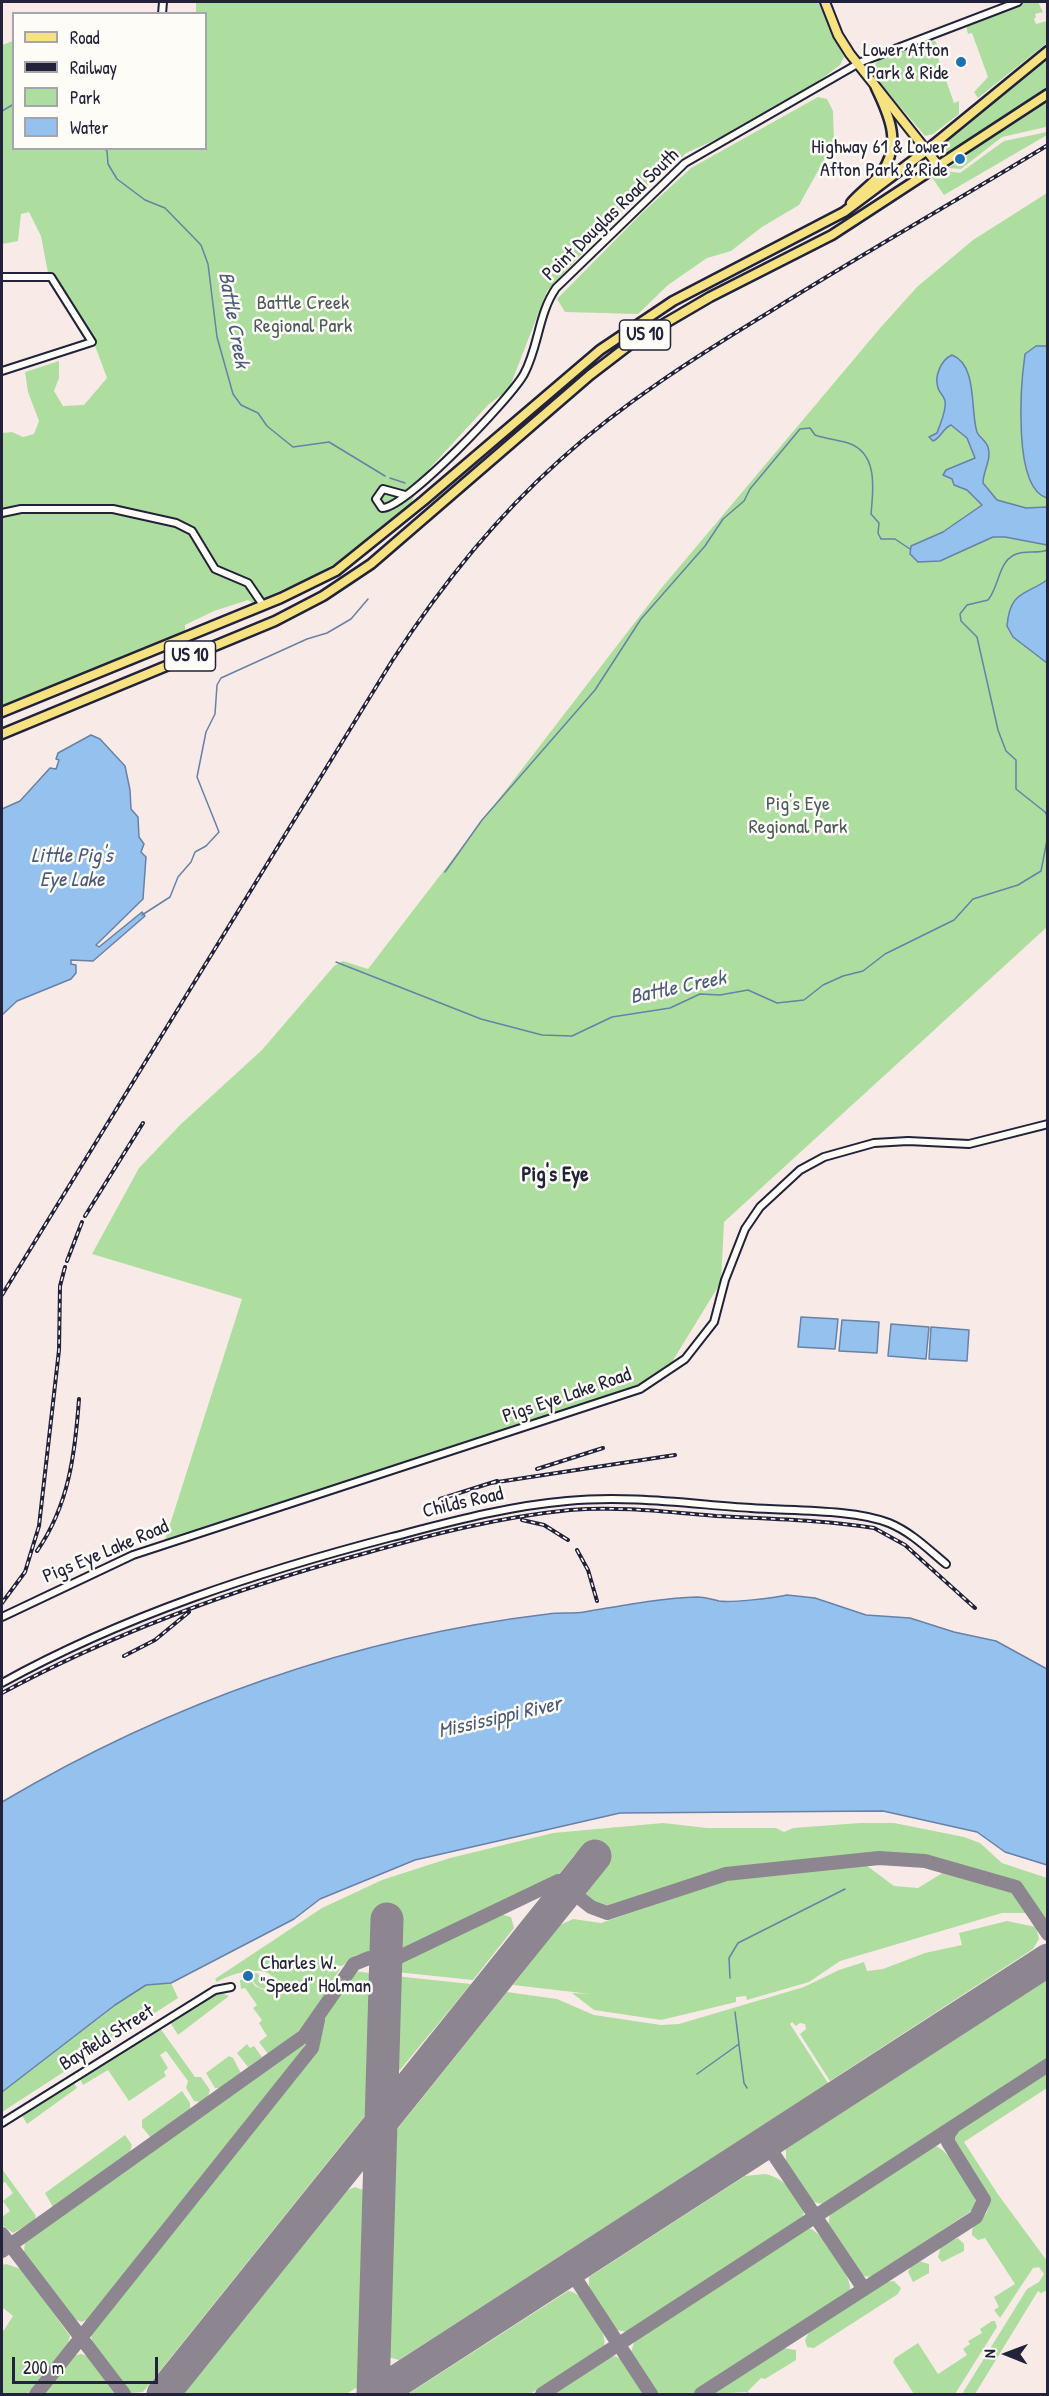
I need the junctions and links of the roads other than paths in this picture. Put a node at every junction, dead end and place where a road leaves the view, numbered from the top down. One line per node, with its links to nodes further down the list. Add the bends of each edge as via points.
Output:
1 (825, 2): 4 (main road, via 838,35)
2 (1018, 2): 4 (street, Point Douglas Road South)
3 (1047, 51): 7 (highway, US 10)
4 (857, 64): 5 (main road); 12 (street, Point Douglas Road South, via 685,163 556,288 547,300 525,373 507,398)
5 (876, 88): 7 (main road); 9 (highway, via 894,136 891,155 881,174)
6 (1047, 94): 8 (highway, US 10)
7 (927, 150): 8 (main road); 9 (highway, US 10)
8 (938, 165): 16 (highway, US 10, via 832,235 710,297 633,342 371,564 293,612)
9 (844, 212): 14 (highway, US 10, via 673,301 626,331 368,546 320,580)
10 (2, 277): 11 (street, via 51,277 92,342)
11 (2, 371)
12 (405, 495)
13 (2, 513): 14 (street, via 21,509 113,508 176,523 192,531 215,569 248,583)
14 (263, 605): 15 (highway, US 10)
15 (2, 712)
16 (2, 734)
17 (1047, 1124): 19 (street, Pigs Eye Lake Road, via 969,1144 874,1143 824,1157 800,1170 766,1201 745,1229 714,1322 685,1359 640,1389 133,1555)
18 (946, 1564): 20 (street, Childs Road, via 898,1527 858,1516 653,1500 541,1504 460,1519 245,1580 116,1628)
19 (2, 1617)
20 (2, 1683)
21 (231, 1988): 22 (street, Bayfield Street, via 215,1990)
22 (2, 2123)

